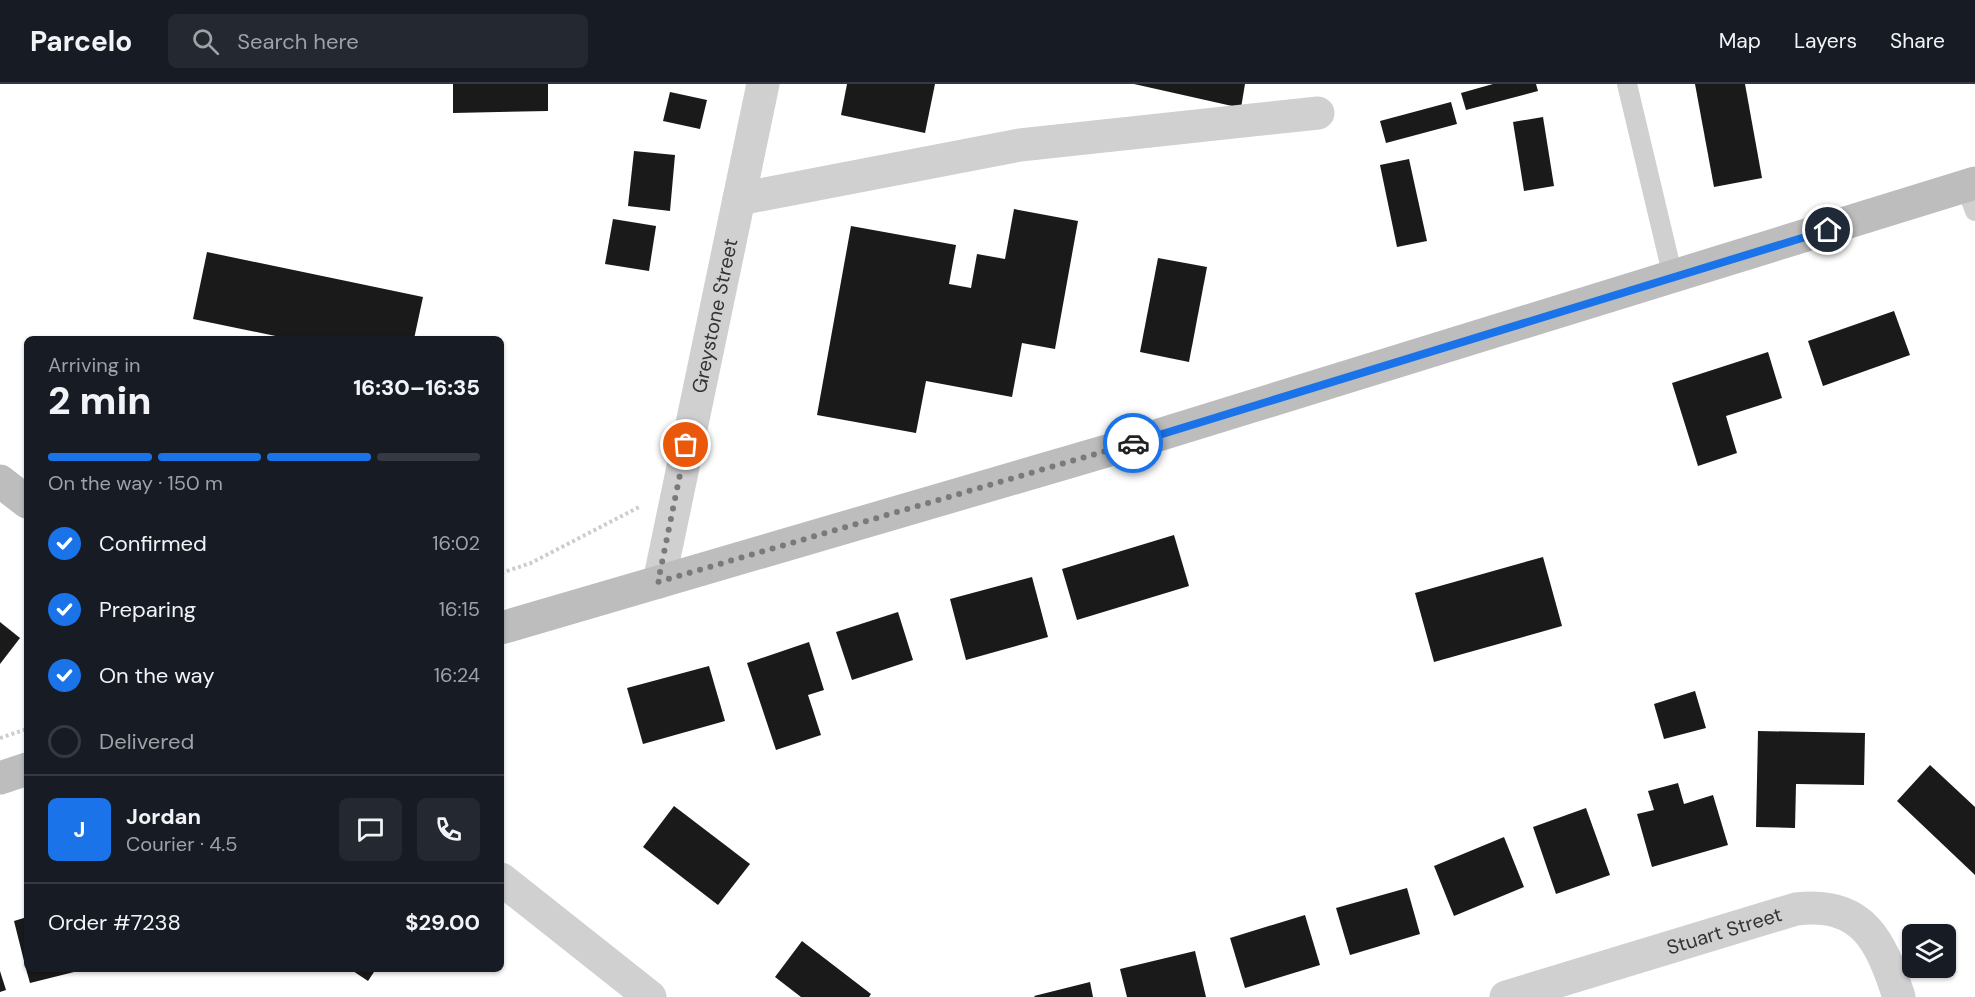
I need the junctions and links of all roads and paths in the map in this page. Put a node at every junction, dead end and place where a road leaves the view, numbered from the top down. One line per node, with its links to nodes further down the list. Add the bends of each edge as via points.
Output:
1 (763, 84): 5 (street, Greystone Street)
2 (1627, 84): 6 (lane)
3 (1318, 113): 5 (street, via 1020,145)
4 (1972, 194): 6 (street)
5 (739, 199): 11 (street, Greystone Street)
6 (1672, 277): 11 (street, via 1110,450)
7 (0, 480): 8 (street)
8 (24, 500)
9 (645, 504): 10 (path, via 531,563)
10 (504, 572)
11 (658, 582): 12 (street)
12 (504, 627)
13 (24, 730): 14 (path)
14 (0, 738)
15 (24, 771): 16 (street)
16 (0, 778)
17 (504, 881): 18 (street)
18 (650, 997)
19 (1506, 997): 20 (street, Stuart Street, via 1796,909 1811,908 1840,913 1865,928 1881,947)
20 (1899, 997)

